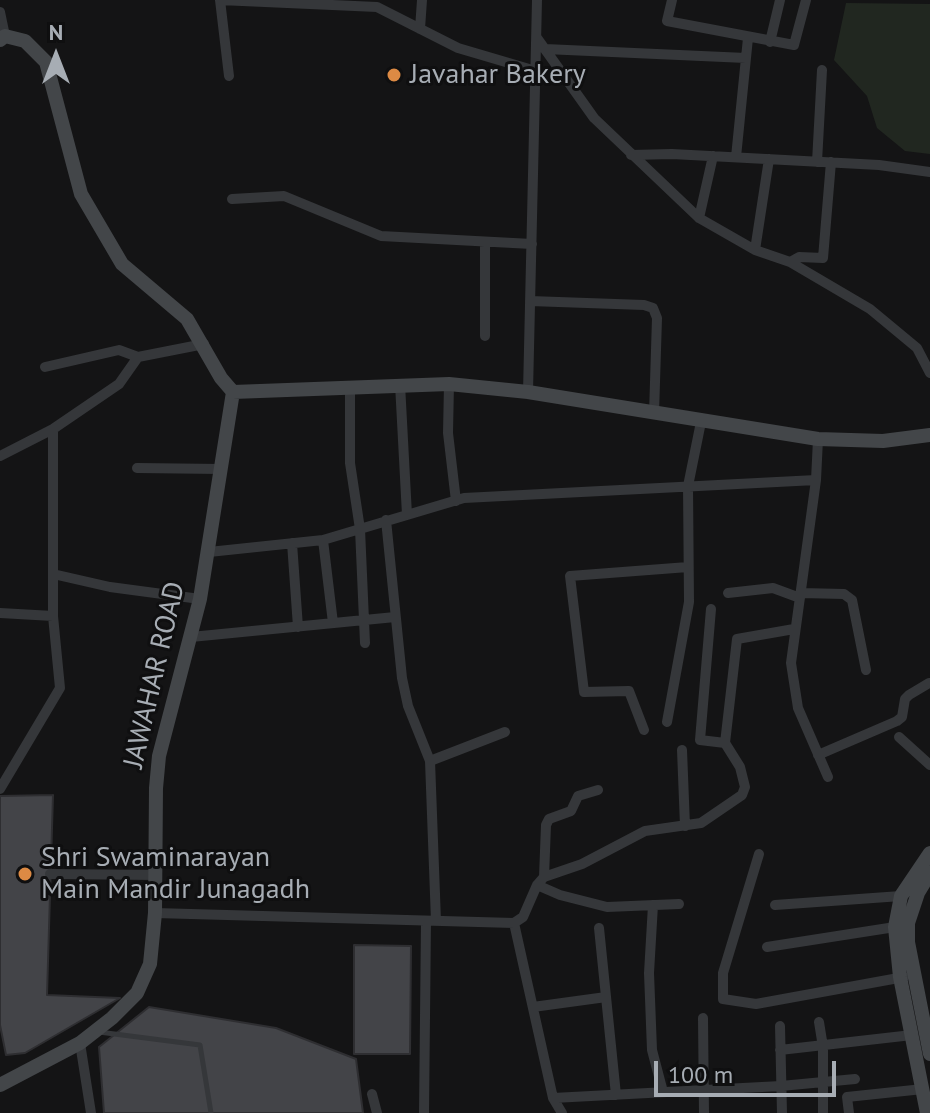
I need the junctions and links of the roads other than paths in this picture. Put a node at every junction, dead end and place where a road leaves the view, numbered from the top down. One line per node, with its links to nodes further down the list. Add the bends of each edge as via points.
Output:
1 (220, 0): 7 (street); 18 (street)
2 (422, 0): 9 (street)
3 (537, 0): 11 (street)
4 (672, 0): 12 (street, via 667,21)
5 (780, 0): 13 (street)
6 (806, 0): 13 (street, via 794,45)
7 (345, 3): 9 (street, via 377,7)
8 (0, 12): 10 (street)
9 (420, 29): 17 (street, via 458,48)
10 (2, 38): 34 (street, via 25,41 46,62 81,194 122,264 187,319)
11 (537, 38): 14 (street); 17 (street)
12 (748, 38): 13 (street); 15 (street)
13 (770, 42)
14 (545, 49): 15 (street); 19 (street, via 594,118)
15 (746, 58): 21 (street)
16 (822, 70): 23 (street)
17 (536, 71): 29 (street)
18 (229, 76)
19 (631, 155): 20 (street); 27 (street)
20 (713, 156): 21 (street); 27 (street)
21 (736, 157): 22 (street)
22 (769, 159): 23 (street); 30 (street)
23 (817, 162): 24 (street)
24 (831, 162): 25 (street); 31 (street, via 823,258)
25 (930, 172)
26 (232, 199): 28 (street, via 284,196 381,236)
27 (699, 218): 30 (street)
28 (485, 242): 29 (street); 33 (street)
29 (532, 244): 32 (street)
30 (755, 250): 31 (street)
31 (790, 262): 37 (street, via 870,309 917,348)
32 (530, 301): 42 (street); 43 (street, via 653,308)
33 (485, 336)
34 (204, 344): 35 (street); 41 (street)
35 (138, 357): 36 (street, via 119,350); 45 (street, via 119,384)
36 (45, 367)
37 (930, 373)
38 (400, 384): 39 (street); 40 (street); 54 (street)
39 (449, 384): 42 (street); 53 (street)
40 (350, 386): 41 (street); 56 (street, via 350,463)
41 (233, 392): 50 (street, JAWAHAR ROAD)
42 (528, 392): 43 (street)
43 (654, 414): 44 (street)
44 (701, 422): 47 (street); 52 (street)
45 (53, 429): 48 (street); 61 (street)
46 (930, 435): 47 (street, via 883,441)
47 (818, 439): 51 (street)
48 (1, 452)
49 (137, 468): 50 (street)
50 (221, 469): 59 (street, JAWAHAR ROAD)
51 (816, 480): 52 (street); 63 (street)
52 (688, 486): 53 (street); 60 (street)
53 (456, 501): 54 (street)
54 (407, 515): 55 (street)
55 (386, 520): 56 (street); 68 (street)
56 (360, 529): 57 (street); 69 (street)
57 (323, 540): 58 (street); 70 (street)
58 (292, 543): 59 (street); 71 (street)
59 (209, 552): 64 (street, JAWAHAR ROAD)
60 (688, 567): 77 (street, via 689,602); 78 (street, via 570,576 584,692 629,691)
61 (53, 574): 64 (street); 67 (street)
62 (728, 593): 63 (street, via 773,588)
63 (800, 596): 72 (street); 75 (street, via 849,596)
64 (200, 599): 73 (street, JAWAHAR ROAD)
65 (711, 609): 81 (street, via 700,740)
66 (0, 613): 67 (street)
67 (53, 616): 87 (street, via 60,688)
68 (395, 617): 69 (street); 84 (street, via 408,706)
69 (363, 620): 70 (street); 74 (street)
70 (333, 623): 71 (street)
71 (298, 627): 73 (street)
72 (794, 629): 81 (street, via 737,639); 83 (street, via 792,686)
73 (191, 637): 94 (street, JAWAHAR ROAD, via 159,756)
74 (365, 643)
75 (866, 670)
76 (929, 683): 83 (street, via 905,699 897,721)
77 (667, 722)
78 (644, 730)
79 (505, 732): 84 (street)
80 (899, 737): 85 (street)
81 (725, 743): 89 (street, via 740,767 742,795 701,823)
82 (682, 750): 89 (street)
83 (818, 755): 86 (street)
84 (430, 761): 101 (street)
85 (930, 765)
86 (828, 777)
87 (0, 789)
88 (598, 790): 95 (street, via 578,796 571,811 549,819)
89 (685, 826): 95 (street, via 645,831)
90 (930, 853): 96 (street)
91 (759, 854): 106 (street, via 723,973 723,999 756,1004)
92 (930, 873): 106 (street, via 908,923)
93 (50, 874): 94 (street)
94 (157, 875): 100 (street, JAWAHAR ROAD)
95 (540, 881): 98 (street, via 560,895 607,907); 102 (street, via 523,917)
96 (901, 896): 99 (street); 103 (street)
97 (679, 904): 98 (street)
98 (653, 905): 124 (street, via 652,1050)
99 (775, 905)
100 (155, 913): 101 (street); 112 (street, JAWAHAR ROAD, via 150,964 137,993)
101 (431, 921): 102 (street); 131 (street)
102 (514, 923): 108 (street)
103 (895, 927): 105 (street); 106 (street)
104 (599, 928): 107 (street)
105 (767, 947)
106 (908, 976): 113 (street); 117 (street)
107 (606, 997): 108 (street); 126 (street)
108 (533, 1007): 127 (street)
109 (703, 1018): 123 (street)
110 (819, 1022): 115 (street)
111 (780, 1026): 116 (street)
112 (95, 1032): 114 (street, JAWAHAR ROAD); 129 (lane, via 200,1045)
113 (912, 1035): 115 (street); 122 (street)
114 (80, 1043): 120 (street, JAWAHAR ROAD); 128 (street)
115 (823, 1047): 116 (street); 119 (street)
116 (780, 1050): 121 (street)
117 (930, 1054)
118 (855, 1079): 119 (street)
119 (823, 1082): 121 (street); 135 (street)
120 (0, 1085)
121 (781, 1086): 123 (street); 134 (street)
122 (923, 1089): 136 (street, via 847,1097); 137 (street)
123 (703, 1090): 124 (street); 133 (street)
124 (663, 1092): 126 (street)
125 (372, 1094): 130 (street)
126 (616, 1095): 127 (street)
127 (553, 1098): 132 (street)
128 (91, 1113)
129 (211, 1113)
130 (377, 1113)
131 (424, 1113)
132 (562, 1113)
133 (704, 1113)
134 (782, 1113)
135 (823, 1113)
136 (849, 1113)
137 (927, 1113)

